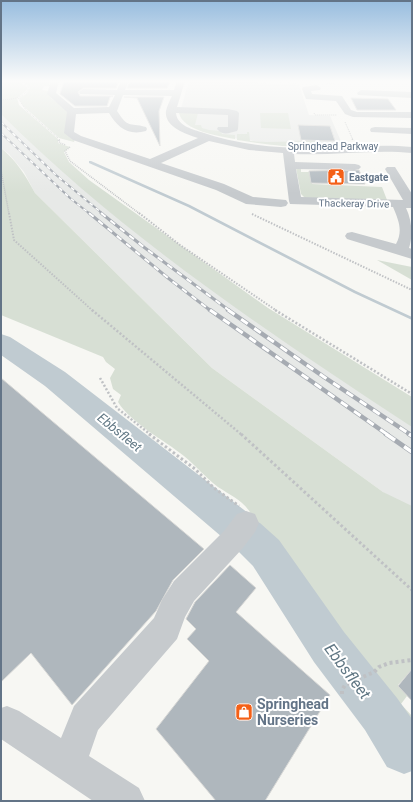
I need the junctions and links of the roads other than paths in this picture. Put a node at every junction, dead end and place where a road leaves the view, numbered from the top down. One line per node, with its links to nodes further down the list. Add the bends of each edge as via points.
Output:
1 (71, 118): 14 (street, via 69,133)
2 (119, 118): 8 (street, via 127,129)
3 (172, 118): 9 (street, Springhead Parkway, via 179,126)
4 (223, 118): 5 (street, via 222,129 209,129)
5 (206, 119)
6 (376, 130): 7 (street)
7 (412, 131)
8 (143, 135)
9 (208, 138): 11 (street); 12 (street, Springhead Parkway, via 242,146)
10 (133, 146): 14 (street)
11 (182, 149): 15 (street); 16 (street)
12 (288, 150): 13 (street, Springhead Parkway); 17 (street, Thackeray Drive)
13 (412, 150)
14 (119, 152): 16 (street)
15 (196, 154)
16 (151, 163): 20 (street, via 220,187 251,201)
17 (290, 165): 18 (street); 21 (street, Thackeray Drive, via 295,205)
18 (355, 167)
19 (391, 169): 21 (street)
20 (281, 203)
21 (407, 204): 23 (street, via 409,231)
22 (352, 236): 23 (street)
23 (406, 252)
24 (238, 534): 26 (street, via 185,590 172,610 166,628 86,718)
25 (7, 723): 26 (street)
26 (69, 764): 27 (street)
27 (126, 801)

